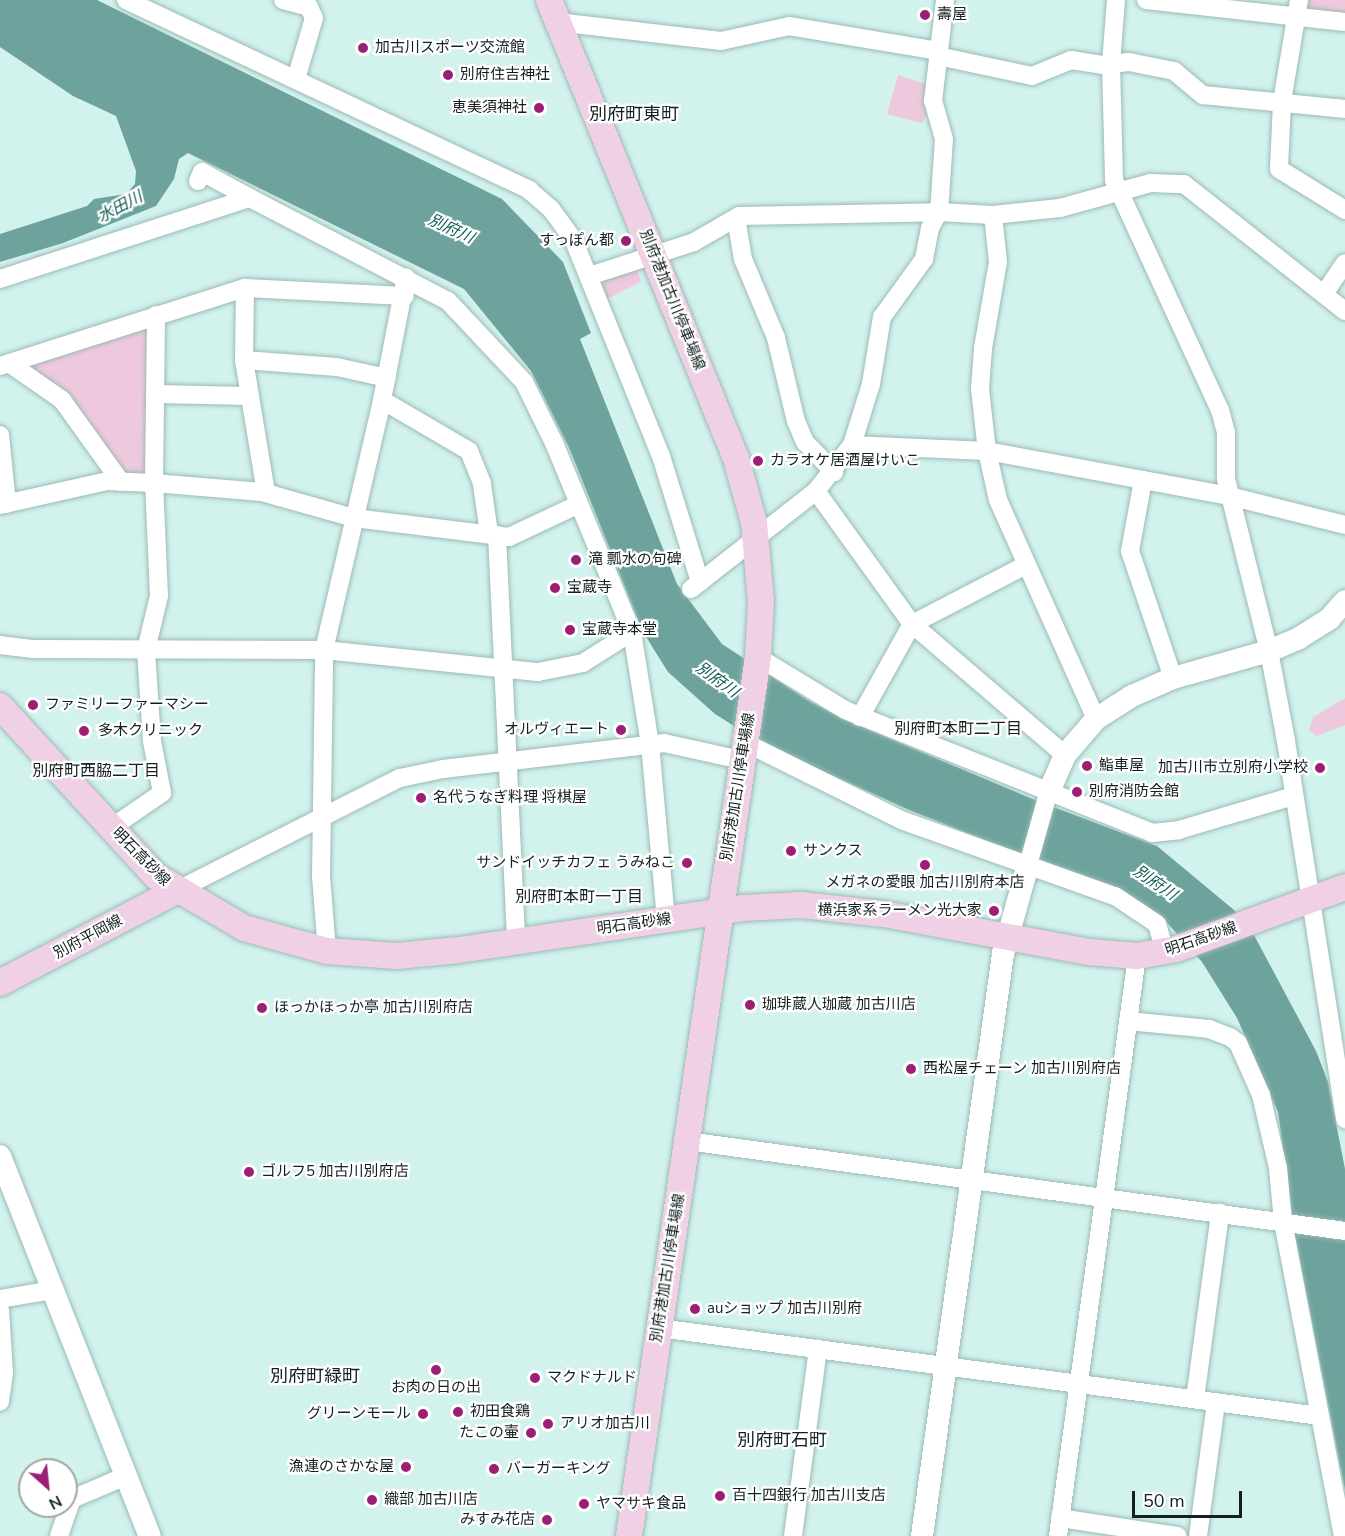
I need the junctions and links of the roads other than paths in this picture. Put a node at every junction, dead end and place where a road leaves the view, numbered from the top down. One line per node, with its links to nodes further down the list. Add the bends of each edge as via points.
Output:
1 (126, 0): 11 (street)
2 (283, 0): 11 (street, via 309,7 314,18)
3 (945, 0): 9 (street)
4 (1116, 0): 10 (street)
5 (1146, 0): 6 (street)
6 (1297, 8): 8 (street); 12 (street)
7 (553, 11): 9 (street, via 721,41 789,26); 21 (main road, 別府港加古川停車場線)
8 (1345, 22)
9 (938, 54): 10 (street, via 1032,76 1071,60); 18 (street, via 933,101 944,139)
10 (1111, 64): 12 (street, via 1129,62 1174,71 1203,95); 15 (street, via 1111,137)
11 (296, 79): 23 (street, via 529,190 557,217 574,241)
12 (1282, 102): 13 (street); 17 (street, via 1279,169)
13 (1345, 109)
14 (198, 181): 16 (street, via 202,172)
15 (1119, 191): 19 (street, via 1060,208); 27 (street, via 1151,183 1185,184); 46 (street, via 1220,410 1226,432)
16 (250, 198): 24 (street); 25 (street)
17 (1345, 210)
18 (939, 212): 19 (street); 20 (street); 38 (street, via 930,228 924,259 882,318 871,384)
19 (993, 215): 39 (street, via 998,262 980,389)
20 (736, 218): 21 (street, via 694,242); 40 (street, via 743,259 776,338 796,421 805,442)
21 (652, 253): 23 (street); 52 (main road, 別府港加古川停車場線, via 736,458)
22 (1345, 263): 27 (street)
23 (589, 276): 52 (street, via 661,456 696,585)
24 (406, 277): 28 (street); 48 (street, via 448,301 524,382 554,443)
25 (0, 279)
26 (245, 288): 28 (street); 30 (street); 31 (street)
27 (1324, 294): 29 (street)
28 (405, 296): 33 (street)
29 (1345, 311)
30 (156, 315): 32 (street); 34 (street)
31 (244, 360): 33 (street, via 337,367); 35 (street)
32 (5, 365): 42 (street, via 62,400)
33 (387, 378): 36 (street)
34 (157, 394): 35 (street); 43 (street)
35 (248, 396): 45 (street)
36 (382, 400): 49 (street); 51 (street, via 469,451 482,484)
37 (0, 435): 47 (street)
38 (852, 445): 39 (street); 40 (street)
39 (987, 451): 41 (street); 53 (street, via 998,500)
40 (834, 472): 44 (street)
41 (1143, 480): 46 (street); 63 (street, via 1130,551)
42 (122, 482): 43 (street); 47 (street)
43 (154, 483): 45 (street); 58 (street, via 159,596)
44 (816, 491): 52 (street); 55 (street)
45 (266, 493): 49 (street)
46 (1229, 496): 50 (street); 60 (street)
47 (4, 505)
48 (577, 505): 51 (street, via 509,537); 56 (street)
49 (354, 518): 51 (street); 59 (street)
50 (1345, 525)
51 (493, 535): 62 (street)
52 (756, 541): 61 (main road, 別府港加古川停車場線, via 762,602)
53 (1026, 565): 55 (street); 66 (street)
54 (1345, 601): 60 (street, via 1329,619)
55 (912, 624): 65 (street); 69 (street)
56 (632, 632): 62 (street, via 583,663 538,672); 67 (street)
57 (0, 645): 58 (street)
58 (146, 650): 59 (street); 74 (street, via 152,741 162,793)
59 (324, 650): 62 (street); 73 (street)
60 (1269, 651): 63 (street); 72 (street)
61 (758, 657): 65 (street, via 815,695); 68 (main road, 別府港加古川停車場線)
62 (503, 670): 70 (street)
63 (1173, 678): 66 (street, via 1132,696)
64 (0, 706): 74 (main road, 明石高砂線)
65 (860, 717): 71 (street)
66 (1096, 719): 69 (street)
67 (650, 744): 68 (street); 70 (street); 80 (street)
68 (742, 751): 75 (street, via 901,820); 79 (main road, 別府港加古川停車場線)
69 (1065, 754): 71 (street)
70 (505, 761): 73 (street, via 400,778); 82 (street)
71 (1048, 794): 72 (street, via 1152,833 1179,830); 75 (street)
72 (1293, 796): 78 (street)
73 (321, 817): 77 (street); 84 (street)
74 (111, 828): 77 (main road, 明石高砂線, via 156,876)
75 (1028, 865): 81 (street); 83 (street, via 1115,896 1157,924)
76 (1345, 887): 78 (main road, 明石高砂線)
77 (176, 891): 84 (main road, 明石高砂線, via 244,928); 86 (main road, 別府平岡線)
78 (1308, 900): 83 (main road, 明石高砂線); 88 (street)
79 (719, 911): 80 (main road, 明石高砂線); 81 (main road, 明石高砂線, via 769,905 840,908); 89 (main road, 別府港加古川停車場線)
80 (666, 919): 82 (main road, 明石高砂線)
81 (1006, 937): 85 (main road, 明石高砂線); 91 (street)
82 (516, 941): 84 (main road, 明石高砂線, via 397,956)
83 (1170, 950): 85 (main road, 明石高砂線)
84 (327, 951)
85 (1137, 956): 87 (street)
86 (0, 983)
87 (1128, 1021): 92 (street); 94 (street, via 1209,1029 1238,1043 1268,1118)
88 (1344, 1109)
89 (687, 1141): 91 (street); 99 (main road, 別府港加古川停車場線)
90 (0, 1156): 96 (street)
91 (972, 1180): 92 (street); 101 (street)
92 (1104, 1197): 93 (street); 102 (street)
93 (1220, 1213): 94 (street); 103 (street)
94 (1283, 1222): 95 (street); 106 (street)
95 (1345, 1231)
96 (53, 1290): 97 (street); 107 (street)
97 (0, 1299)
98 (0, 1310): 104 (street, via 4,1373)
99 (659, 1328): 100 (street); 111 (main road, 別府港加古川停車場線)
100 (818, 1349): 101 (street); 112 (street)
101 (946, 1365): 102 (street); 113 (street)
102 (1079, 1384): 103 (street); 108 (street)
103 (1195, 1399): 105 (street)
104 (0, 1402)
105 (1216, 1402): 106 (street); 115 (street)
106 (1319, 1416): 116 (street)
107 (126, 1476): 109 (street, via 72,1499); 110 (street)
108 (1059, 1527): 114 (street)
109 (59, 1536)
110 (150, 1536)
111 (630, 1536)
112 (793, 1536)
113 (922, 1536)
114 (1178, 1536)
115 (1198, 1536)
116 (1343, 1536)

